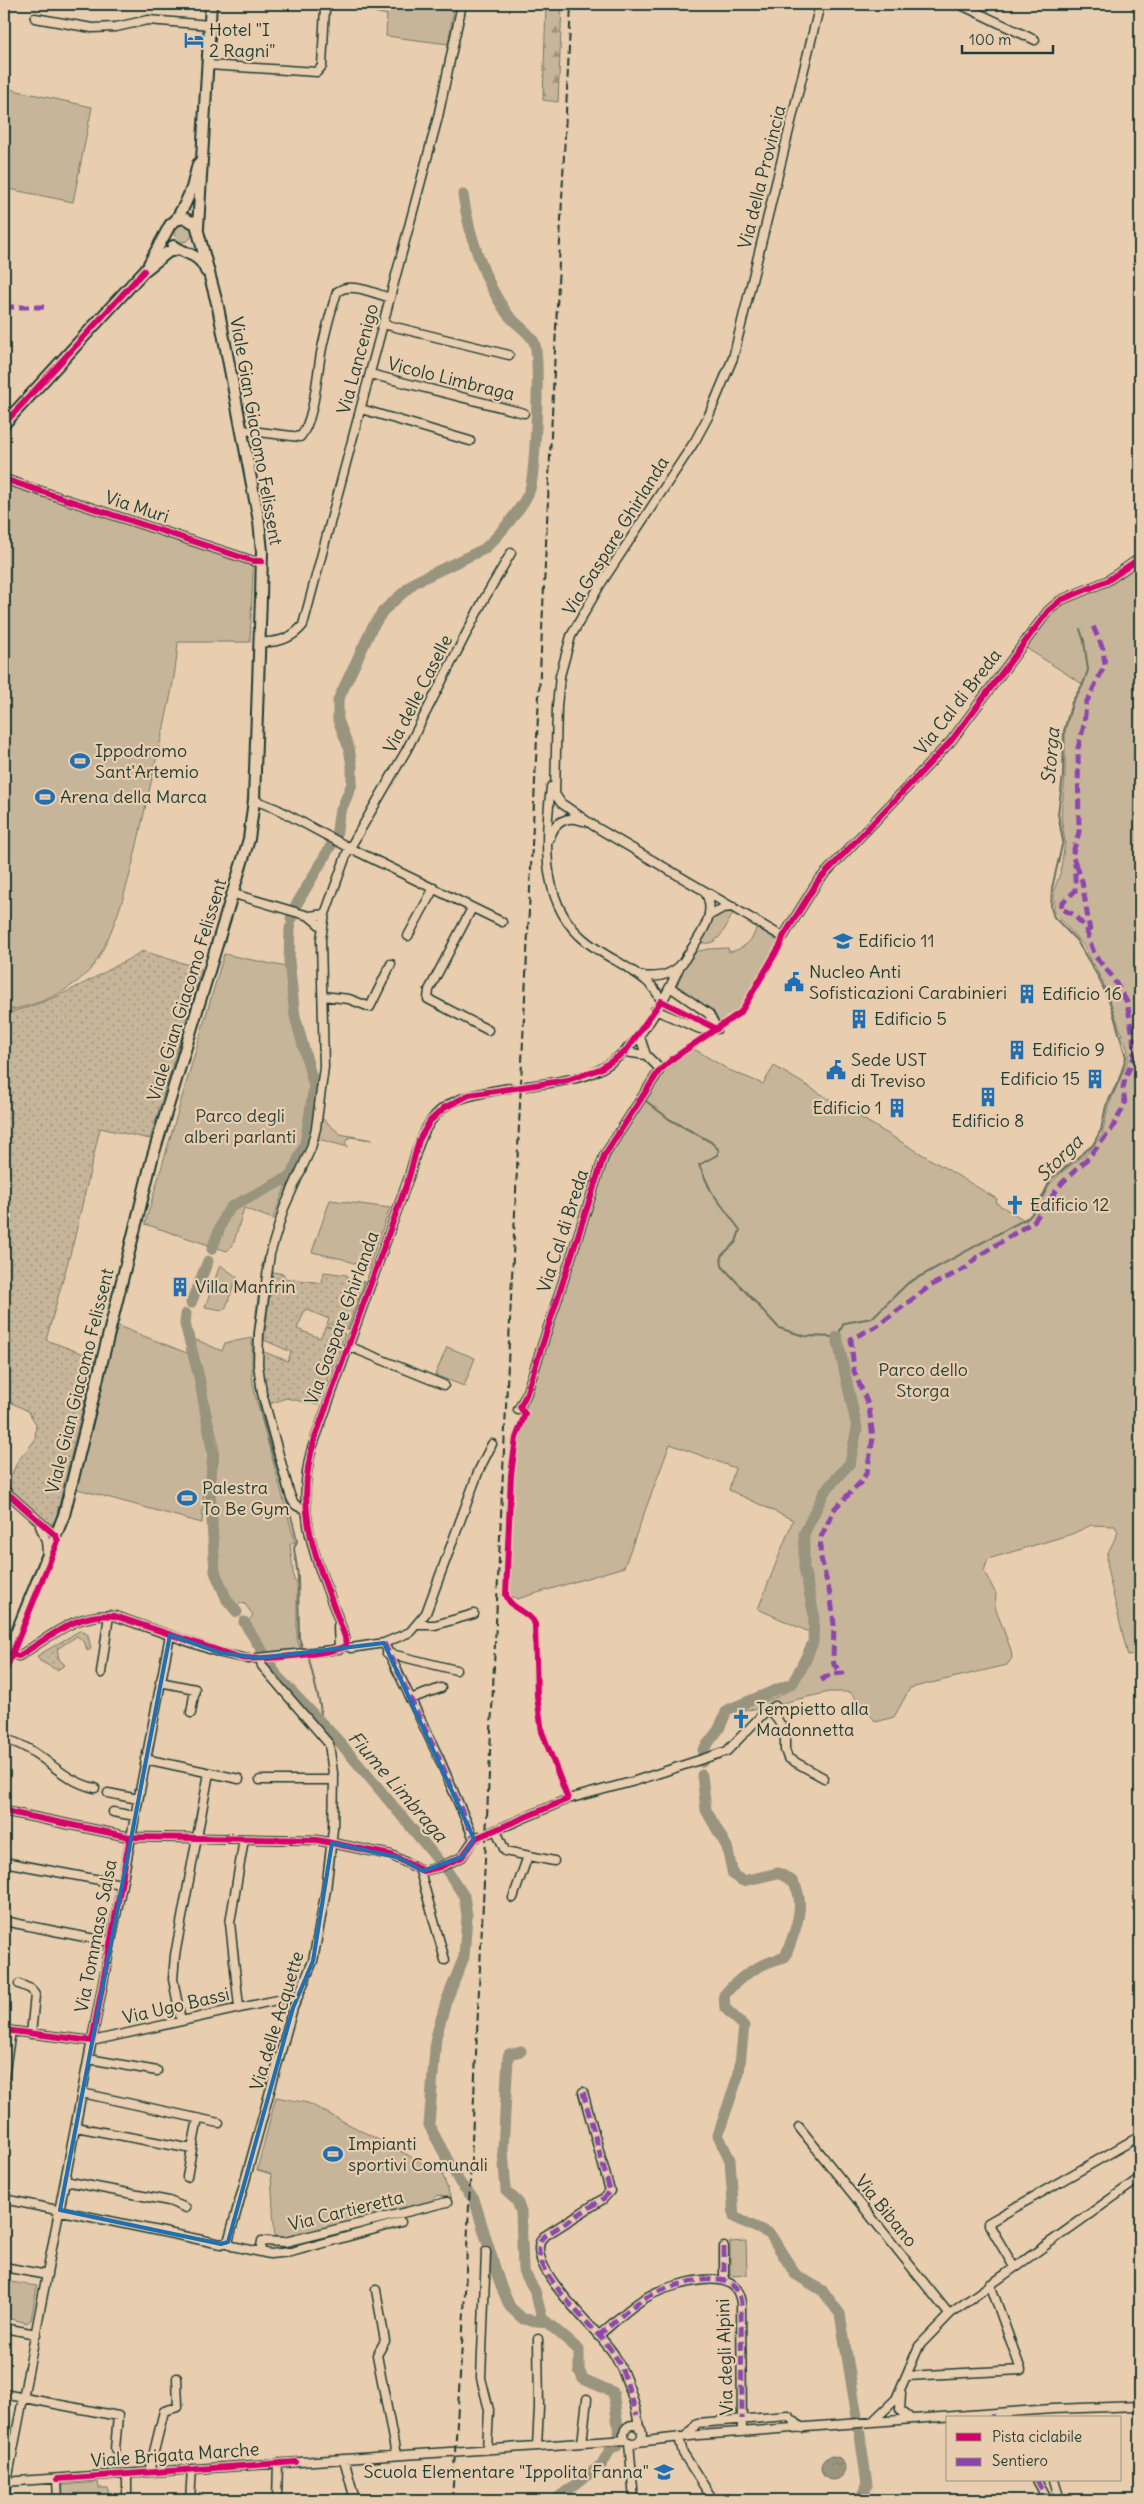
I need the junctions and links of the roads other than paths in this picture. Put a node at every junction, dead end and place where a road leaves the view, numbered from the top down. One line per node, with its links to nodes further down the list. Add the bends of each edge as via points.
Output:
1 (211, 4): 7 (main road, Viale Gian Giacomo Felissent)
2 (322, 4): 9 (street, via 325,8 322,66 318,72)
3 (462, 4): 17 (street, Via Lancenigo, via 438,117)
4 (820, 4): 21 (street, Via della Provincia)
5 (959, 4): 8 (street)
6 (35, 18): 7 (street, via 92,28 148,20)
7 (210, 24): 9 (main road, Viale Gian Giacomo Felissent)
8 (1035, 40)
9 (208, 65): 10 (main road, Viale Gian Giacomo Felissent)
10 (201, 148): 11 (main road, Viale Gian Giacomo Felissent); 12 (main road, Viale Gian Giacomo Felissent, via 192,188)
11 (202, 172): 14 (main road, Viale Gian Giacomo Felissent); 18 (main road, via 204,223)
12 (176, 220): 13 (main road, Viale Gian Giacomo Felissent); 14 (main road, via 189,219)
13 (168, 229): 15 (main road, via 170,243); 16 (main road, Viale Gian Giacomo Felissent)
14 (198, 230): 15 (main road, via 194,245); 18 (main road, Viale Gian Giacomo Felissent)
15 (179, 249): 16 (main road, via 168,252); 18 (main road, Viale Gian Giacomo Felissent, via 202,262)
16 (144, 271): 25 (main road)
17 (390, 298): 19 (street, Via Lancenigo); 26 (street, via 352,288 337,292 322,347 310,415 300,437)
18 (218, 307): 26 (main road, Viale Gian Giacomo Felissent)
19 (383, 324): 20 (street); 22 (street, Via Lancenigo)
20 (509, 355)
21 (733, 358): 33 (street, Via Gaspare Ghirlanda, via 695,441 600,585 572,636 560,676)
22 (370, 374): 23 (street, Via Lancenigo); 24 (street, Vicolo Limbraga)
23 (361, 409): 27 (street); 32 (street, Via Lancenigo, via 303,625 298,632 282,640)
24 (524, 412)
25 (4, 424)
26 (242, 430): 31 (main road, Viale Gian Giacomo Felissent, via 260,521)
27 (470, 441)
28 (4, 479): 31 (street, Via Muri, via 253,561)
29 (511, 553): 36 (street, Via delle Caselle, via 406,752)
30 (1140, 558): 49 (street, Via Cal di Breda, via 1107,581 1061,600 1048,611 951,741 818,881)
31 (262, 561): 32 (main road, Viale Gian Giacomo Felissent)
32 (260, 642): 34 (main road, Viale Gian Giacomo Felissent)
33 (554, 770): 35 (street, Via Gaspare Ghirlanda, via 554,794 561,803); 37 (street, Via Gaspare Ghirlanda)
34 (254, 800): 36 (street); 40 (main road, Viale Gian Giacomo Felissent, via 249,839)
35 (594, 826): 37 (street, Via Gaspare Ghirlanda, via 575,818 564,820 554,828); 39 (street, Via Gaspare Ghirlanda)
36 (350, 848): 38 (street); 43 (street, Via delle Caselle)
37 (548, 850): 52 (street, Via Gaspare Ghirlanda, via 550,886 566,920 594,948)
38 (434, 888): 42 (street); 48 (street)
39 (702, 889): 41 (street, Via Gaspare Ghirlanda); 44 (street, via 710,901)
40 (234, 894): 45 (street); 70 (main road, Viale Gian Giacomo Felissent, via 152,1159 66,1507)
41 (734, 907): 44 (street, via 723,908); 49 (street, Via Gaspare Ghirlanda)
42 (472, 908): 46 (street); 57 (street, via 429,990 428,999)
43 (325, 914): 45 (street); 47 (street, Via delle Caselle)
44 (710, 915): 51 (street)
45 (309, 916): 47 (street)
46 (502, 922)
47 (322, 927): 54 (street, Via delle Caselle)
48 (408, 936)
49 (783, 937)
50 (391, 964): 54 (street, via 370,1007 348,999)
51 (679, 968): 52 (street, via 662,976); 53 (street)
52 (642, 976): 55 (street, Via Gaspare Ghirlanda)
53 (670, 987): 55 (street); 56 (street, via 709,1014 717,1028 700,1029)
54 (323, 996): 68 (street, Via delle Caselle, via 324,1067 316,1128 311,1148 284,1208 270,1254 258,1339 258,1364 266,1408 290,1495 294,1505)
55 (661, 1001): 56 (street)
56 (655, 1010): 58 (street)
57 (488, 1030)
58 (639, 1034): 59 (street); 60 (street, Via Cal di Breda)
59 (625, 1052): 60 (street); 61 (street, via 591,1074)
60 (646, 1055): 65 (street, Via Cal di Breda, via 659,1071 604,1156 526,1395)
61 (527, 1086)
62 (510, 1088): 63 (street, Via Gaspare Ghirlanda, via 470,1095 444,1108 422,1133)
63 (348, 1346): 64 (street); 68 (street, Via Gaspare Ghirlanda, via 309,1459)
64 (444, 1384)
65 (518, 1410)
66 (492, 1444): 74 (street, via 479,1470 432,1598)
67 (4, 1490): 69 (street)
68 (302, 1508): 78 (street, Via Gaspare Ghirlanda, via 336,1616)
69 (36, 1520): 70 (street); 71 (street, via 46,1541)
70 (56, 1536): 71 (main road, Viale Gian Giacomo Felissent)
71 (47, 1560): 76 (main road, Viale Gian Giacomo Felissent)
72 (474, 1614): 74 (street, via 435,1625)
73 (109, 1616): 75 (street); 79 (street, via 83,1618); 84 (street)
74 (418, 1624): 77 (street, via 406,1634)
75 (170, 1635): 82 (street, via 231,1656); 85 (street, Via Tommaso Salsa)
76 (13, 1641): 79 (street, via 20,1648); 81 (main road, Viale Gian Giacomo Felissent)
77 (384, 1643): 78 (street); 80 (street)
78 (342, 1647): 82 (street)
79 (30, 1649): 81 (street, via 19,1656)
80 (387, 1652): 83 (street); 87 (street)
81 (5, 1657)
82 (260, 1658): 95 (street, Via delle Acquette, via 262,1666 327,1741 331,1749)
83 (456, 1670)
84 (100, 1673)
85 (160, 1682): 88 (street, via 195,1689); 90 (street, Via Tommaso Salsa)
86 (441, 1688): 87 (street)
87 (410, 1698): 109 (street, via 477,1838 464,1855 443,1866)
88 (191, 1713)
89 (4, 1740): 96 (street, via 28,1747 77,1784)
90 (145, 1759): 91 (street); 98 (street, Via Tommaso Salsa)
91 (208, 1773): 93 (street); 103 (street)
92 (824, 1778): 106 (street, via 788,1758 784,1750 785,1731 772,1708 762,1714 727,1751 568,1799 492,1832 505,1851)
93 (238, 1779)
94 (260, 1780): 95 (street)
95 (334, 1780): 105 (street, Via delle Acquette)
96 (95, 1788)
97 (108, 1792): 98 (street)
98 (138, 1799): 101 (street, Via Tommaso Salsa)
99 (4, 1812): 102 (street)
100 (113, 1812): 101 (street)
101 (135, 1816): 102 (street, Via Tommaso Salsa)
102 (130, 1837): 103 (street); 110 (street, Via Tommaso Salsa)
103 (195, 1838): 104 (street); 118 (street, via 174,1967)
104 (244, 1838): 105 (street); 117 (street, via 230,1922)
105 (332, 1842): 109 (street, via 397,1857); 116 (street, Via delle Acquette, via 313,1961)
106 (528, 1856): 107 (street); 111 (street)
107 (554, 1861)
108 (4, 1862): 110 (street)
109 (420, 1870): 114 (street)
110 (121, 1884): 113 (street, Via Tommaso Salsa)
111 (513, 1898)
112 (4, 1921): 113 (street)
113 (110, 1942): 121 (street, Via Tommaso Salsa)
114 (445, 1960)
115 (18, 1984): 120 (street, via 31,1989 35,1995)
116 (299, 1995): 117 (street, Via Ugo Bassi); 141 (street, Via delle Acquette)
117 (239, 2007): 118 (street, Via Ugo Bassi)
118 (181, 2021): 121 (street, Via Ugo Bassi)
119 (8, 2031): 120 (street, Via Ugo Bassi); 124 (street)
120 (31, 2034): 121 (street, Via Ugo Bassi)
121 (92, 2041): 122 (street, Via Tommaso Salsa)
122 (89, 2059): 123 (street); 126 (street, Via Tommaso Salsa)
123 (157, 2071)
124 (4, 2077)
125 (583, 2092): 154 (street, via 610,2192 542,2238 539,2246 548,2276)
126 (82, 2093): 127 (street); 129 (street, Via Tommaso Salsa)
127 (198, 2119): 128 (street); 132 (street)
128 (219, 2123)
129 (76, 2127): 132 (street); 135 (street, Via Tommaso Salsa)
130 (799, 2127): 151 (street, Via Bibano)
131 (1140, 2136): 146 (street, via 988,2223)
132 (192, 2150): 133 (street)
133 (187, 2176)
134 (1140, 2178): 146 (street)
135 (65, 2181): 138 (street); 139 (street, Via Tommaso Salsa)
136 (4, 2199): 139 (street)
137 (447, 2202): 143 (street, Via Cartieretta, via 285,2242 262,2241)
138 (186, 2208)
139 (60, 2210): 141 (street, via 221,2244); 147 (street, Via Tommaso Salsa)
140 (401, 2222): 143 (street, Via Cartieretta, via 291,2252)
141 (228, 2242): 143 (street, Via Cartieretta, via 232,2246)
142 (724, 2246): 148 (street)
143 (260, 2252)
144 (486, 2252): 180 (street, via 481,2378 489,2410)
145 (4, 2267): 147 (street)
146 (1014, 2267): 149 (street)
147 (48, 2275): 153 (street, Via Tommaso Salsa)
148 (724, 2281): 154 (street, Via degli Alpini, via 692,2282 657,2291); 168 (street, Via degli Alpini, via 736,2289 741,2302)
149 (990, 2284): 151 (street); 156 (street, via 1021,2370)
150 (376, 2290): 181 (street, via 385,2341 378,2354)
151 (949, 2314): 156 (street, via 919,2346)
152 (4, 2328): 153 (street)
153 (36, 2334): 160 (street, Via Tommaso Salsa)
154 (598, 2336): 173 (street, via 615,2355 637,2415)
155 (538, 2339): 178 (street)
156 (907, 2376): 158 (street)
157 (177, 2378): 185 (street, Viale Brigata Marche, via 178,2407 164,2411)
158 (903, 2386): 162 (street); 164 (street)
159 (4, 2394): 160 (street)
160 (24, 2398): 179 (street, via 118,2416); 188 (street, Via Tommaso Salsa)
161 (587, 2399): 177 (street)
162 (900, 2400): 169 (street, via 900,2410); 170 (street)
163 (1140, 2406): 165 (street, Viale Brigata Marche)
164 (887, 2410): 170 (street); 171 (street)
165 (1008, 2415): 166 (street, Viale Brigata Marche)
166 (993, 2416)
167 (946, 2418): 169 (street, Viale Brigata Marche)
168 (742, 2419): 172 (street, Viale Brigata Marche, via 788,2416); 174 (street, Via degli Alpini); 175 (street, Viale Brigata Marche, via 699,2422)
169 (913, 2419): 170 (street, Viale Brigata Marche)
170 (890, 2421): 171 (street, Viale Brigata Marche)
171 (872, 2422): 172 (street, Viale Brigata Marche)
172 (802, 2428): 174 (street, Viale Brigata Marche)
173 (638, 2429): 175 (street, Viale Brigata Marche); 176 (street); 176 (street, via 626,2428)
174 (742, 2432): 175 (street, Viale Brigata Marche)
175 (681, 2436): 176 (street, Viale Brigata Marche); 198 (street, via 683,2453)
176 (630, 2442): 177 (street, Viale Brigata Marche); 197 (street)
177 (582, 2443): 178 (street, Viale Brigata Marche)
178 (537, 2446): 180 (street, Viale Brigata Marche)
179 (116, 2449)
180 (487, 2450): 181 (street, Viale Brigata Marche)
181 (396, 2455): 182 (street, Viale Brigata Marche)
182 (344, 2459): 183 (street, Viale Brigata Marche); 196 (street)
183 (278, 2464): 184 (street, Viale Brigata Marche); 195 (street, Viale Brigata Marche)
184 (192, 2469): 185 (street, Viale Brigata Marche); 194 (street)
185 (149, 2472): 186 (street, Viale Brigata Marche)
186 (127, 2474): 187 (street, Viale Brigata Marche); 193 (street)
187 (57, 2479): 188 (street, Viale Brigata Marche); 192 (street)
188 (5, 2482): 191 (street, Via Tommaso Salsa)
189 (1038, 2482): 199 (street)
190 (1055, 2482): 200 (street)
191 (4, 2498)
192 (58, 2500)
193 (126, 2500)
194 (190, 2500)
195 (277, 2500)
196 (355, 2500)
197 (634, 2500)
198 (713, 2500)
199 (1048, 2500)
200 (1060, 2500)

